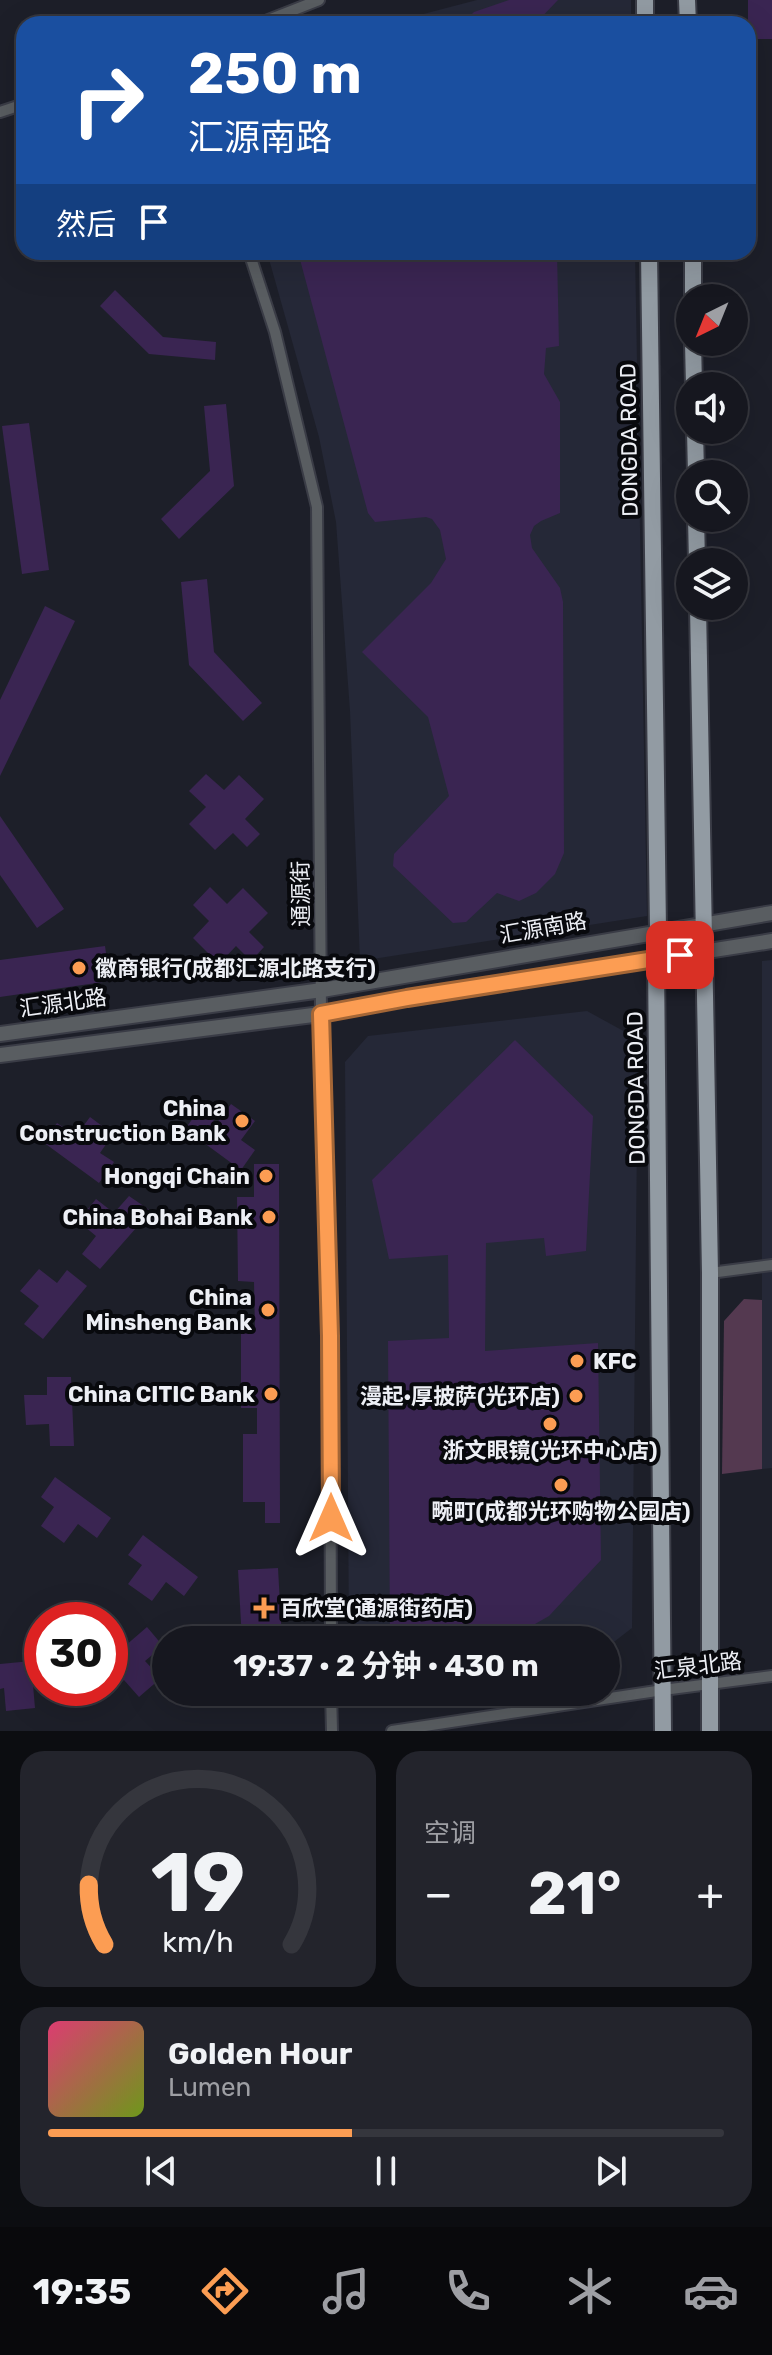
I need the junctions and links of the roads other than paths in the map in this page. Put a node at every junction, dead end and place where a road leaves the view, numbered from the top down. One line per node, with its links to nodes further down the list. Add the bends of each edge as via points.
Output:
1 (319, 0): 2 (street)
2 (278, 16)
3 (252, 260): 14 (street, 通源街, via 275,332 317,507)
4 (649, 260): 10 (main road, DONGDA ROAD)
5 (693, 260): 6 (main road)
6 (693, 284)
7 (698, 620): 9 (main road)
8 (772, 913): 9 (street, 汇源南路)
9 (704, 924): 10 (street, 汇源南路); 12 (main road)
10 (658, 930): 13 (main road, DONGDA ROAD); 14 (street, 汇源南路)
11 (772, 941): 12 (street)
12 (704, 951): 13 (street); 19 (main road)
13 (656, 959): 15 (street); 23 (main road, DONGDA ROAD)
14 (322, 990): 15 (street, 通源街); 16 (street, 汇源北路)
15 (321, 1014): 17 (street, 汇源北路); 20 (street, 通源街)
16 (0, 1034)
17 (0, 1055)
18 (772, 1265): 19 (street)
19 (710, 1273): 22 (main road)
20 (331, 1626)
21 (772, 1676): 22 (street, 汇泉北路)
22 (710, 1684): 23 (street, 汇泉北路); 28 (main road)
23 (663, 1690): 26 (street, 汇泉北路); 27 (main road, DONGDA ROAD)
24 (331, 1706): 25 (street)
25 (332, 1731)
26 (392, 1731)
27 (663, 1731)
28 (710, 1731)

